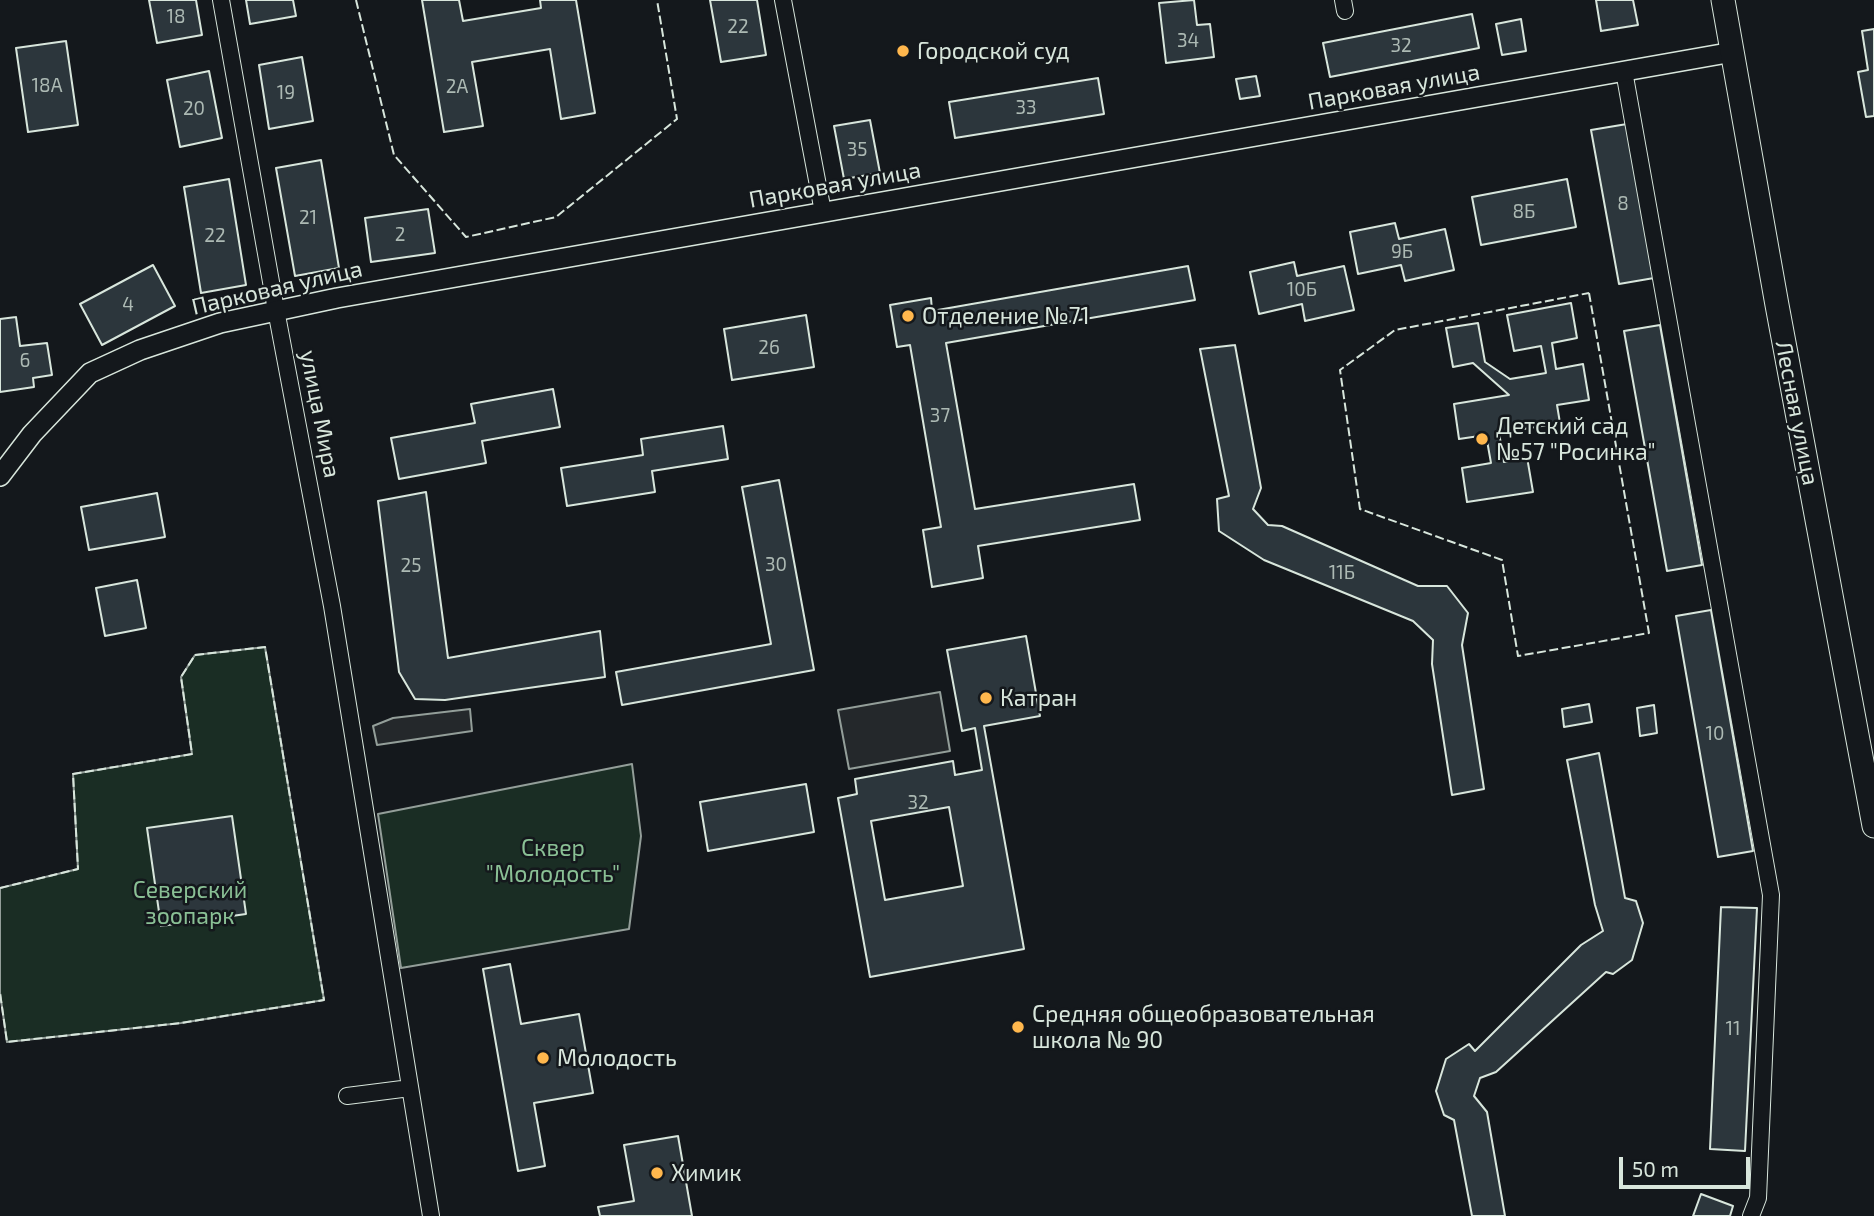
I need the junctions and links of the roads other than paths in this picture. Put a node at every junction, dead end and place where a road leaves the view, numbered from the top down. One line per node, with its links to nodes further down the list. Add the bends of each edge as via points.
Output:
1 (221, 0): 7 (street, улица Мира)
2 (783, 0): 6 (street)
3 (1723, 0): 4 (main road, Лесная улица)
4 (1732, 52): 5 (street, Парковая улица); 9 (main road, Лесная улица)
5 (1624, 71): 6 (street, Парковая улица); 13 (street, via 1771,895 1758,1198)
6 (823, 212): 7 (street, Парковая улица)
7 (276, 310): 8 (street, Парковая улица, via 196,330 90,373 32,434); 10 (street, улица Мира, via 332,606)
8 (0, 476)
9 (1874, 826)
10 (410, 1088): 11 (street); 12 (street, улица Мира)
11 (347, 1097)
12 (431, 1216)
13 (1751, 1216)

